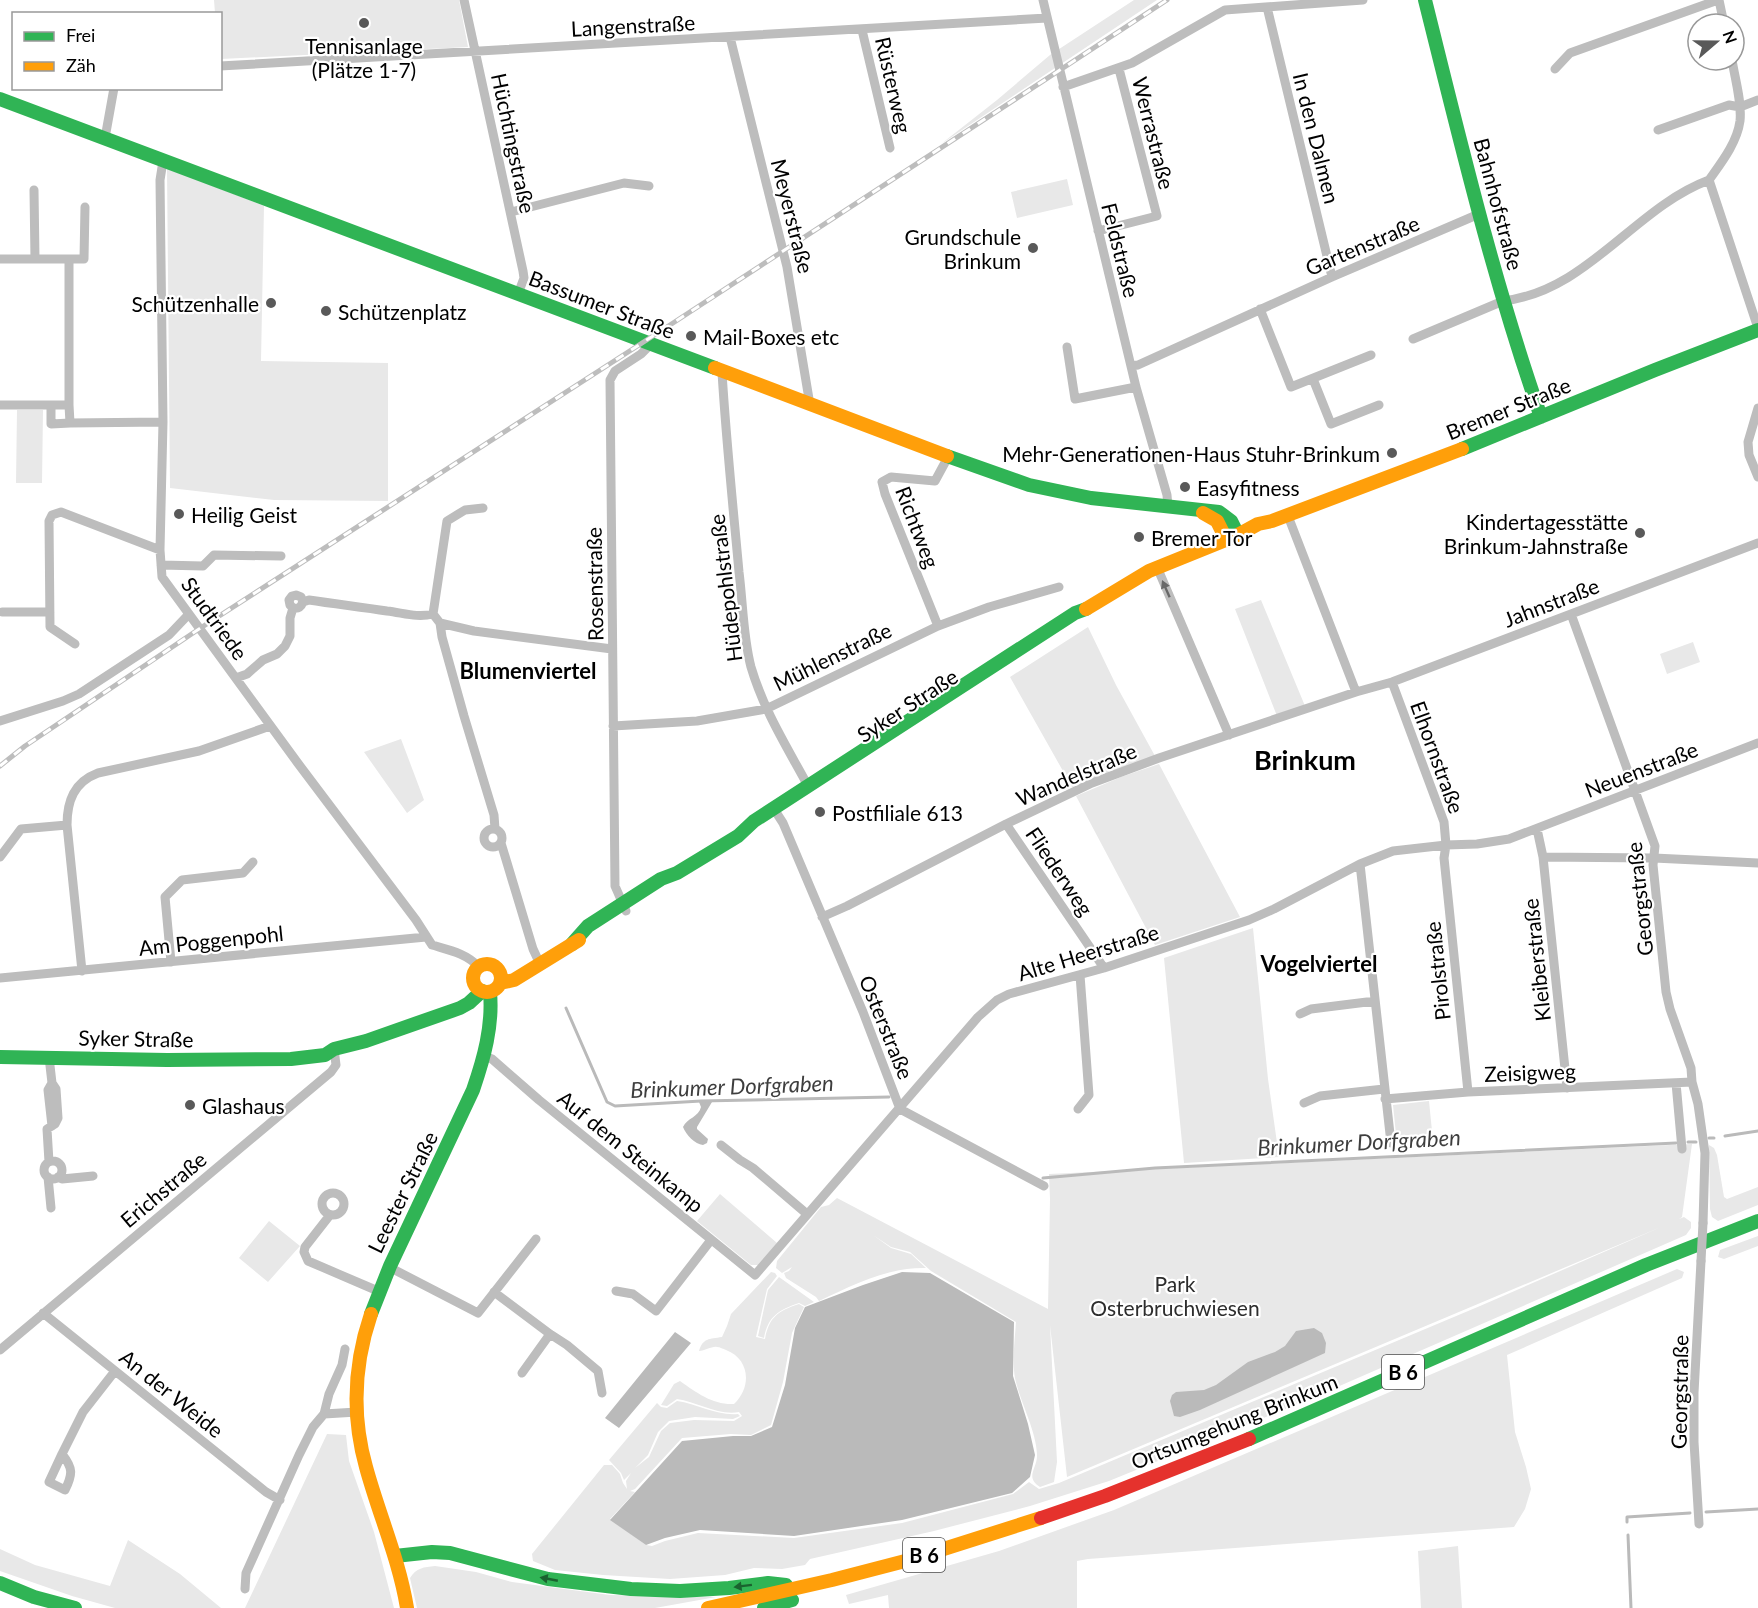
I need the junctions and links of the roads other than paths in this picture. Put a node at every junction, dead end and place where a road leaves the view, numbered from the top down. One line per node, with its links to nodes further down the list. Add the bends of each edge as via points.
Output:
1 (464, 0): 10 (street, Hüchtingstraße)
2 (1043, 0): 7 (street, Feldstraße)
3 (1363, 0): 6 (street)
4 (1425, 0): 29 (main road, Bahnhofstraße)
5 (1719, 0): 13 (street, via 1570,53)
6 (1267, 7): 12 (street, via 1225,10); 34 (street, In den Dalmen)
7 (1047, 18): 8 (street, Langenstraße); 15 (street, Feldstraße)
8 (862, 30): 9 (street, Langenstraße); 22 (street, Rüsterweg)
9 (730, 37): 10 (street, Langenstraße); 50 (street, Meyerstraße, via 783,250)
10 (475, 51): 11 (street, Langenstraße); 28 (street, Hüchtingstraße)
11 (222, 66)
12 (1119, 69): 15 (street); 30 (street, Werrastraße, via 1157,216)
13 (1555, 69)
14 (1733, 72): 19 (street)
15 (1063, 87): 30 (street, Feldstraße)
16 (114, 90): 21 (street)
17 (0, 99): 21 (main road, Bassumer Straße)
18 (1758, 100): 19 (street)
19 (1740, 107): 20 (street, via 1729,105); 24 (street, via 1735,139)
20 (1658, 130)
21 (105, 138): 23 (main road, Bassumer Straße)
22 (890, 148)
23 (163, 161): 35 (main road, Bassumer Straße); 54 (street, Studtriede)
24 (1709, 180): 36 (street, via 1671,200 1572,276 1517,300); 38 (street)
25 (649, 186): 28 (street, via 624,183)
26 (34, 190): 32 (street)
27 (85, 207): 33 (street, via 84,260)
28 (511, 212): 35 (street, Hüchtingstraße, via 524,271)
29 (1479, 214): 34 (street, Gartenstraße); 36 (main road, Bahnhofstraße)
30 (1098, 231): 43 (street, Feldstraße)
31 (0, 259): 32 (street)
32 (35, 259): 33 (street)
33 (69, 259): 49 (street)
34 (1332, 277): 37 (street, Gartenstraße)
35 (518, 294): 40 (main road, Bassumer Straße)
36 (1503, 301): 39 (street); 53 (main road, Bahnhofstraße)
37 (1260, 309): 43 (street, Gartenstraße); 45 (street, via 1291,387)
38 (1758, 329): 53 (main road, Bremer Straße)
39 (1413, 339)
40 (650, 345): 44 (main road, Bassumer Straße); 77 (street, Rosenstraße, via 615,371 610,380)
41 (1066, 347): 46 (street, via 1075,399)
42 (1371, 355): 45 (street)
43 (1131, 366): 46 (street, Feldstraße)
44 (723, 372): 50 (main road, Bassumer Straße); 81 (street, Hüdepohlstraße, via 747,645)
45 (1313, 378): 51 (street, via 1331,424)
46 (1136, 387): 58 (street, Feldstraße)
47 (0, 405): 48 (street)
48 (51, 405): 49 (street); 55 (street, via 51,424)
49 (69, 405): 55 (street)
50 (810, 405): 56 (main road, Bassumer Straße)
51 (1379, 405)
52 (1758, 408): 57 (street, via 1748,448)
53 (1541, 417): 60 (main road, Bremer Straße)
54 (163, 422): 55 (street); 63 (street, Studtriede)
55 (70, 423)
56 (948, 458): 58 (main road, Bassumer Straße, via 1038,487); 75 (street, Richtweg, via 935,481 891,477 882,482)
57 (1758, 477)
58 (1168, 507): 61 (main road, Bassumer Straße, via 1224,515 1231,521)
59 (483, 508): 72 (street, via 465,510 447,521)
60 (1288, 516): 61 (main road, Bremer Straße, via 1250,527); 80 (street)
61 (1232, 537): 66 (main road, Syker Straße)
62 (1758, 543): 73 (street, Jahnstraße)
63 (160, 550): 65 (street, Studtriede); 70 (street, via 61,512 52,515)
64 (281, 556): 65 (street, via 214,555 203,566)
65 (161, 565): 71 (street, Studtriede, via 162,577)
66 (1157, 567): 68 (main road, Syker Straße); 85 (street, one-way to 66)
67 (1059, 587): 75 (street, Mühlenstraße)
68 (1090, 608): 87 (main road, Syker Straße, via 1075,613); 89 (main road, Syker Straße, via 1082,618)
69 (2, 612): 70 (street)
70 (50, 612): 76 (street, via 50,627)
71 (189, 614): 78 (street, Studtriede); 82 (street, via 169,635 79,694)
72 (433, 614): 74 (street); 78 (street, via 409,616 303,602 301,597 292,596 290,636 285,646 248,674)
73 (1571, 614): 79 (street, Jahnstraße); 88 (street, Georgstraße)
74 (440, 623): 77 (street); 92 (street)
75 (938, 626): 81 (street, Mühlenstraße)
76 (75, 644)
77 (612, 649): 84 (street, Rosenstraße)
78 (236, 678): 83 (street, Studtriede)
79 (1392, 682): 80 (street, Jahnstraße); 95 (street, Elhornstraße, via 1444,822)
80 (1356, 692): 85 (street, Wandelstraße)
81 (765, 709): 84 (street, Mühlenstraße, via 697,721); 87 (street, Hüdepohlstraße)
82 (0, 721)
83 (270, 726): 91 (street, via 199,751 87,777 69,801); 104 (street, Studtriede)
84 (613, 726): 102 (street, Rosenstraße, via 615,886)
85 (1229, 735): 90 (street, Wandelstraße, via 1092,783)
86 (1758, 743): 88 (street, Neuenstraße)
87 (808, 786): 89 (main road, Syker Straße)
88 (1636, 790): 93 (street, Neuenstraße); 98 (street, Georgstraße, via 1655,846)
89 (776, 811): 102 (main road, Syker Straße, via 661,879); 103 (street, Osterstraße)
90 (1006, 824): 103 (street, Wandelstraße); 108 (street, Fliederweg)
91 (67, 825): 96 (street, via 21,829); 109 (street)
92 (495, 829): 94 (street, via 502,834); 94 (street, via 487,831 484,840 491,847)
93 (1537, 829): 95 (street, Alte Heerstraße, via 1509,839); 97 (street, Kleiberstraße)
94 (501, 843): 106 (street)
95 (1446, 845): 101 (street, Alte Heerstraße, via 1394,851); 122 (street, Pirolstraße, via 1444,858)
96 (0, 857)
97 (1543, 857): 98 (street); 121 (street, Kleiberstraße)
98 (1654, 858): 100 (street); 119 (street, Georgstraße, via 1666,992)
99 (253, 862): 105 (street, via 243,873 182,880 165,897)
100 (1758, 863)
101 (1360, 864): 108 (street, Alte Heerstraße, via 1256,917); 113 (street)
102 (624, 907): 106 (main road, Syker Straße, via 588,926 572,944)
103 (822, 917): 125 (street, Osterstraße)
104 (426, 937): 105 (street, Am Poggenpohl); 107 (street, Studtriede, via 432,945 459,953)
105 (171, 962): 109 (street, Am Poggenpohl)
106 (540, 964): 112 (main road, Syker Straße)
107 (478, 967): 112 (main road, Leester Straße, via 473,978); 112 (main road, via 484,964 496,968)
108 (1104, 968): 110 (street, Alte Heerstraße)
109 (82, 971): 111 (street, Am Poggenpohl)
110 (1080, 975): 125 (street, Alte Heerstraße, via 997,1000); 126 (street, via 1089,1095)
111 (0, 978)
112 (489, 985): 115 (main road, Syker Straße, via 445,1012); 117 (main road, Leester Straße, via 492,1003)
113 (1375, 1001): 114 (street, via 1311,1009); 123 (street)
114 (1300, 1014)
115 (334, 1049): 118 (main road, Syker Straße, via 323,1046 272,1058); 145 (street, Erichstraße, via 336,1065 331,1072)
116 (0, 1056): 118 (main road, Syker Straße)
117 (484, 1056): 139 (street, Auf dem Steinkamp); 140 (main road, Leester Straße, via 468,1102)
118 (50, 1057): 130 (street, via 52,1126 46,1133)
119 (1692, 1082): 120 (street); 156 (street, Georgstraße, bridge, via 1705,1153 1694,1394)
120 (1676, 1083): 121 (street, Zeisigweg); 129 (street)
121 (1567, 1088): 122 (street, Zeisigweg)
122 (1468, 1092): 123 (street, Zeisigweg)
123 (1385, 1094): 124 (street, Zeisigweg, via 1320,1096); 127 (street)
124 (1304, 1102)
125 (900, 1109): 133 (street, Osterstraße); 135 (street, Alte Heerstraße)
126 (1078, 1109)
127 (1391, 1143)
128 (721, 1145): 135 (street)
129 (1682, 1149)
130 (49, 1162): 132 (street, via 44,1169); 132 (street, via 60,1165 61,1173)
131 (93, 1176): 132 (street)
132 (53, 1177): 134 (street)
133 (1044, 1186)
134 (51, 1208)
135 (807, 1214): 141 (street, Alte Heerstraße)
136 (330, 1215): 142 (street, via 306,1246 308,1261)
137 (1758, 1221): 158 (main road, Ortsumgehung Brinkum / B 6, via 1646,1265 1169,1472 1015,1527)
138 (536, 1239): 144 (street)
139 (711, 1240): 141 (street, Auf dem Steinkamp); 143 (street, via 656,1311 633,1294)
140 (389, 1267): 142 (main road, Leester Straße); 144 (street, via 478,1313)
141 (755, 1275)
142 (378, 1291): 152 (main road, Leester Straße, via 362,1344)
143 (616, 1291)
144 (494, 1292): 146 (street)
145 (43, 1314): 148 (street, Erichstraße); 149 (street, An der Weide)
146 (550, 1334): 150 (street); 151 (street, via 598,1371)
147 (345, 1349): 153 (street)
148 (0, 1350)
149 (115, 1371): 154 (street, via 83,1412); 155 (street, An der Weide)
150 (522, 1373)
151 (602, 1393)
152 (357, 1412): 153 (street); 157 (main road, Leester Straße, via 366,1468)
153 (324, 1414): 155 (street, via 299,1455)
154 (62, 1454): 154 (street, via 70,1465 71,1478 65,1490 49,1482)
155 (280, 1500): 161 (street, via 246,1573)
156 (1699, 1524)
157 (395, 1556): 160 (main road, B 6, one-way to 157, via 768,1583 689,1590 631,1589 548,1579 450,1553); 163 (main road, Leester Straße)
158 (832, 1580): 160 (main road, Ortsumgehung Brinkum / B 6); 165 (main road, B 6, via 798,1598)
159 (0, 1583): 162 (main road)
160 (801, 1587): 164 (main road, Ortsumgehung Brinkum / B 6)
161 (245, 1589)
162 (75, 1608)
163 (407, 1608)
164 (708, 1608)
165 (764, 1608)

